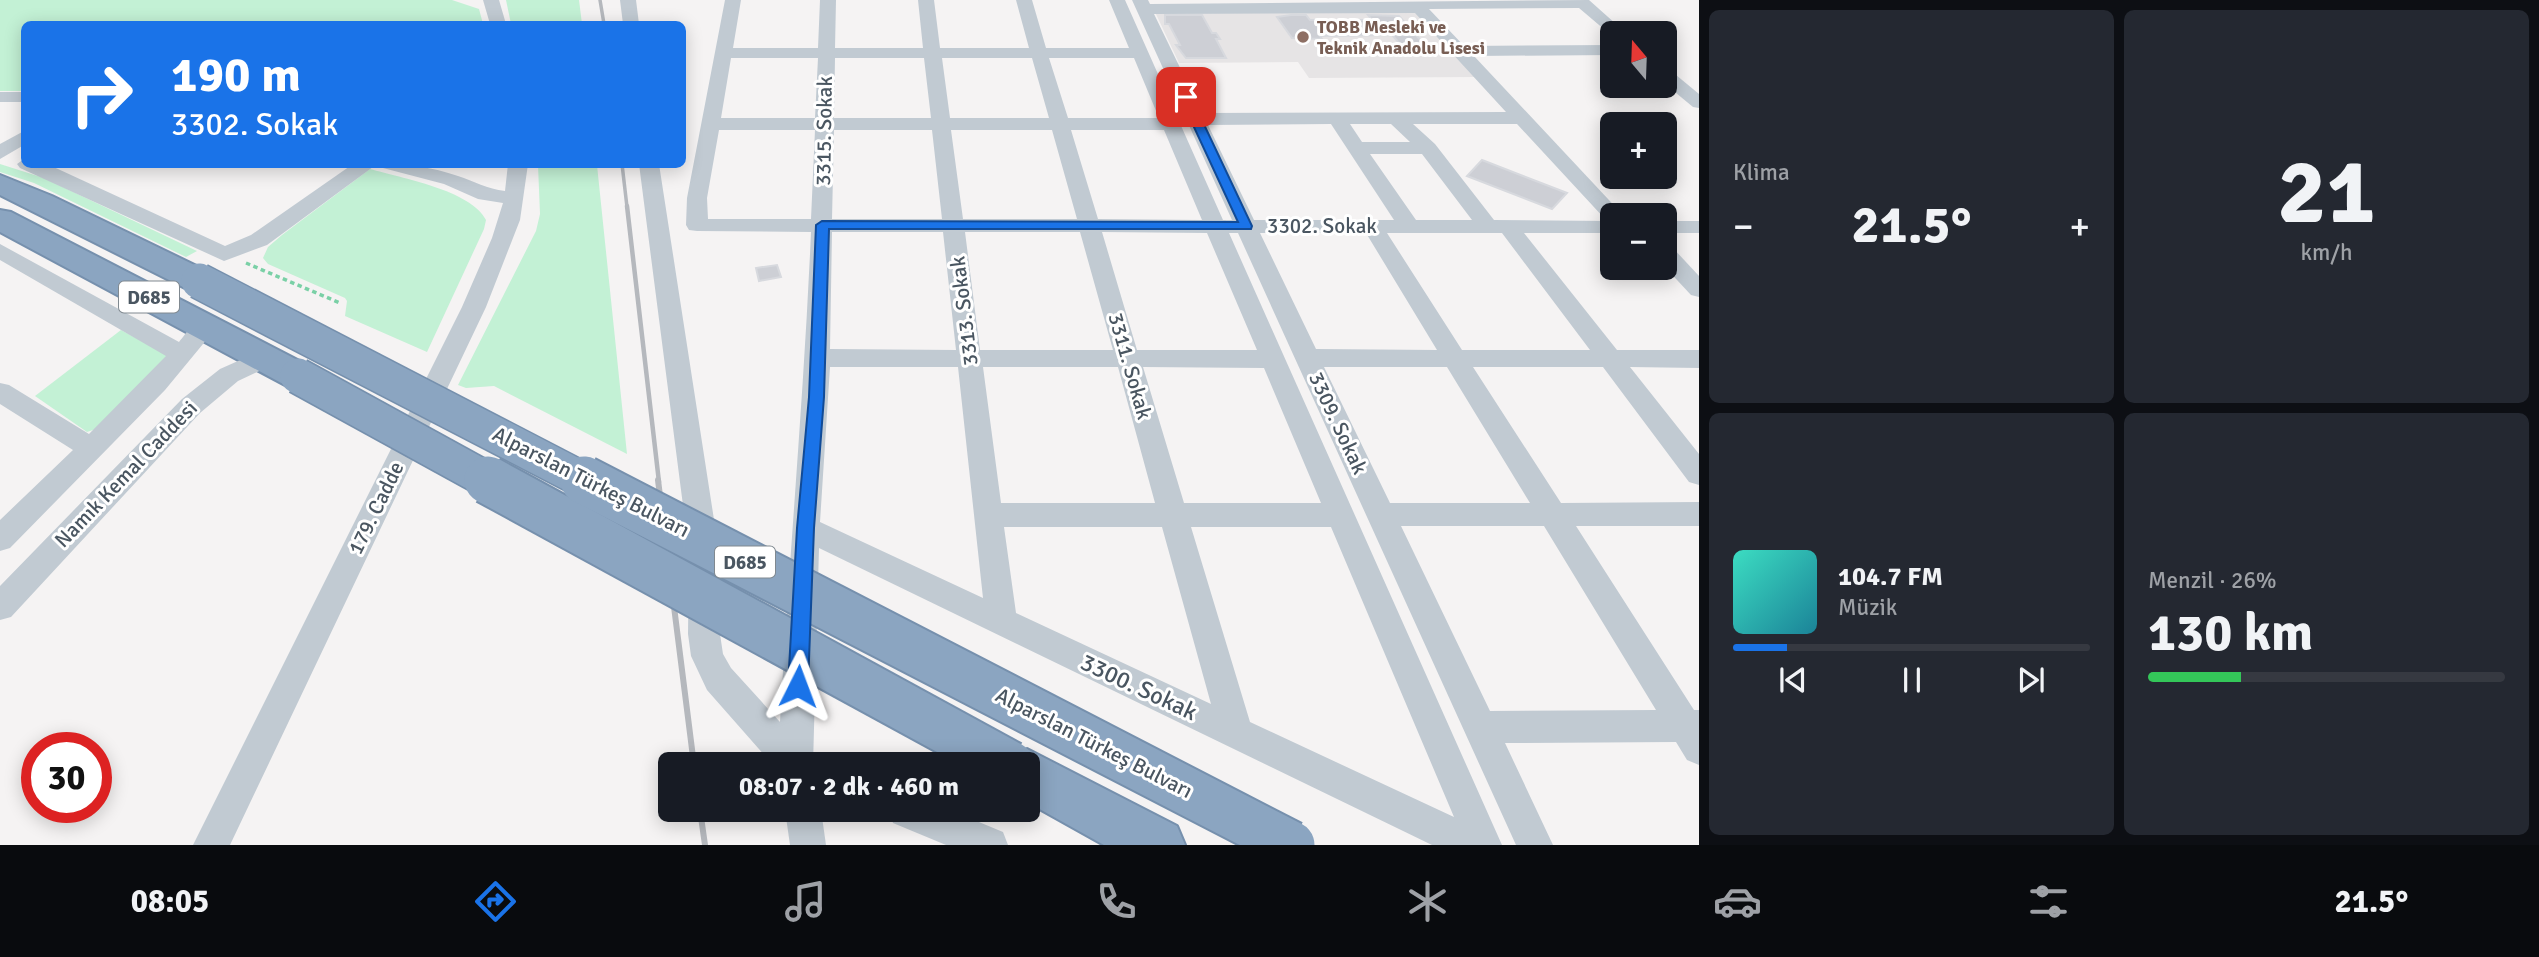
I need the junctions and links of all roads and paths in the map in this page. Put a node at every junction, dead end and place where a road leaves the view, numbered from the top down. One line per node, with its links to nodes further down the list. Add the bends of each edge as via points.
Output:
1 (491, 0): 11 (street)
2 (628, 0): 12 (street)
3 (733, 0): 16 (street)
4 (828, 0): 17 (street, 3315. Sokak)
5 (926, 0): 18 (street, 3313. Sokak)
6 (1024, 0): 19 (street, 3311. Sokak)
7 (1117, 0): 20 (street, 3309. Sokak)
8 (1581, 1): 10 (street); 13 (street)
9 (1142, 4): 10 (street); 28 (street, 3309. Sokak)
10 (1416, 4): 15 (street)
11 (497, 21)
12 (631, 21)
13 (1604, 21)
14 (1600, 50): 15 (street)
15 (1460, 51): 25 (street)
16 (724, 53): 17 (street); 29 (street)
17 (826, 53): 18 (street); 30 (street, 3315. Sokak)
18 (933, 53): 19 (street); 31 (street, 3313. Sokak)
19 (1039, 53): 20 (street); 32 (street, 3311. Sokak)
20 (1140, 53): 28 (street, 3309. Sokak)
21 (1677, 85): 24 (street)
22 (0, 97): 23 (street)
23 (21, 97)
24 (1699, 103)
25 (1522, 118): 27 (street); 45 (street)
26 (1337, 119): 27 (street); 28 (street); 34 (street)
27 (1398, 119): 35 (street)
28 (1184, 121): 32 (street); 51 (street, 3309. Sokak); 52 (street, 3309. Sokak)
29 (711, 124): 30 (street); 47 (street)
30 (825, 124): 31 (street); 48 (street, 3315. Sokak)
31 (941, 124): 32 (street); 49 (street, 3313. Sokak)
32 (1059, 124): 50 (street, 3311. Sokak)
33 (21, 138): 36 (street)
34 (1357, 148): 35 (street); 54 (street)
35 (1428, 148): 55 (street)
36 (0, 153)
37 (0, 159): 38 (street)
38 (21, 163)
39 (37, 168): 61 (street)
40 (361, 168): 61 (street)
41 (405, 168): 43 (street, via 485,195)
42 (650, 168): 91 (street, via 704,552 707,656 719,679)
43 (516, 181): 97 (street, 179. Cadde, via 495,260 474,307)
44 (0, 184): 61 (highway, Alparslan Türkeş Bulvarı / D685)
45 (1601, 203)
46 (0, 219): 64 (highway, D685)
47 (696, 225): 48 (street, 3302. Sokak)
48 (822, 225): 49 (street, 3302. Sokak); 66 (street, 3315. Sokak)
49 (954, 226): 50 (street, 3302. Sokak); 67 (street, 3313. Sokak)
50 (1089, 226): 51 (street, 3302. Sokak); 69 (street, 3311. Sokak)
51 (1215, 226): 52 (street, 3302. Sokak); 70 (street, 3309. Sokak)
52 (1246, 226): 53 (street, 3302. Sokak); 68 (street, 3309. Sokak)
53 (1371, 226): 54 (street, 3302. Sokak); 71 (street)
54 (1409, 226): 55 (street, 3302. Sokak)
55 (1498, 227): 56 (street, 3302. Sokak); 72 (street)
56 (1600, 227)
57 (1677, 227): 58 (street)
58 (1699, 227)
59 (0, 251): 65 (street)
60 (1677, 266): 62 (street)
61 (212, 268): 63 (path); 101 (highway, Alparslan Türkeş Bulvarı / D685, bridge)
62 (1699, 290)
63 (340, 303)
64 (205, 327): 65 (street, Namık Kemal Caddesi); 74 (highway, D685)
65 (183, 355): 76 (street, Namık Kemal Caddesi)
66 (818, 358): 67 (street); 84 (street, 3315. Sokak)
67 (970, 358): 69 (street); 80 (street, 3313. Sokak)
68 (1308, 358): 71 (street); 83 (street, 3309. Sokak)
69 (1127, 359): 70 (street); 81 (street, 3311. Sokak)
70 (1273, 359): 82 (street, 3309. Sokak)
71 (1454, 359): 72 (street); 78 (street)
72 (1610, 359): 73 (street); 77 (street)
73 (1699, 359)
74 (281, 367): 86 (street, Namık Kemal Caddesi, via 229,375 201,397); 93 (highway, D685, bridge)
75 (0, 391): 76 (street)
76 (91, 448): 85 (street, Namık Kemal Caddesi)
77 (1699, 474)
78 (1552, 514): 79 (street); 83 (street); 90 (street)
79 (1699, 514)
80 (989, 515): 81 (street); 87 (street, 3313. Sokak)
81 (1173, 515): 82 (street); 89 (street, 3311. Sokak)
82 (1341, 515): 103 (street, 3309. Sokak)
83 (1381, 515): 88 (street, 3309. Sokak)
84 (805, 528): 87 (street, 3300. Sokak); 92 (street, 3315. Sokak)
85 (0, 539)
86 (0, 607)
87 (1002, 621): 89 (street, 3300. Sokak)
88 (1480, 727): 90 (street); 104 (street, 3309. Sokak)
89 (1236, 733): 102 (street, 3300. Sokak)
90 (1694, 733)
91 (784, 752)
92 (796, 752)
93 (986, 752)
94 (1040, 781): 100 (highway)
95 (805, 822): 98 (street)
96 (935, 822): 99 (street)
97 (211, 845)
98 (808, 845)
99 (990, 845)
100 (1158, 845)
101 (1291, 845)
102 (1472, 845)
103 (1485, 845)
104 (1535, 845)

